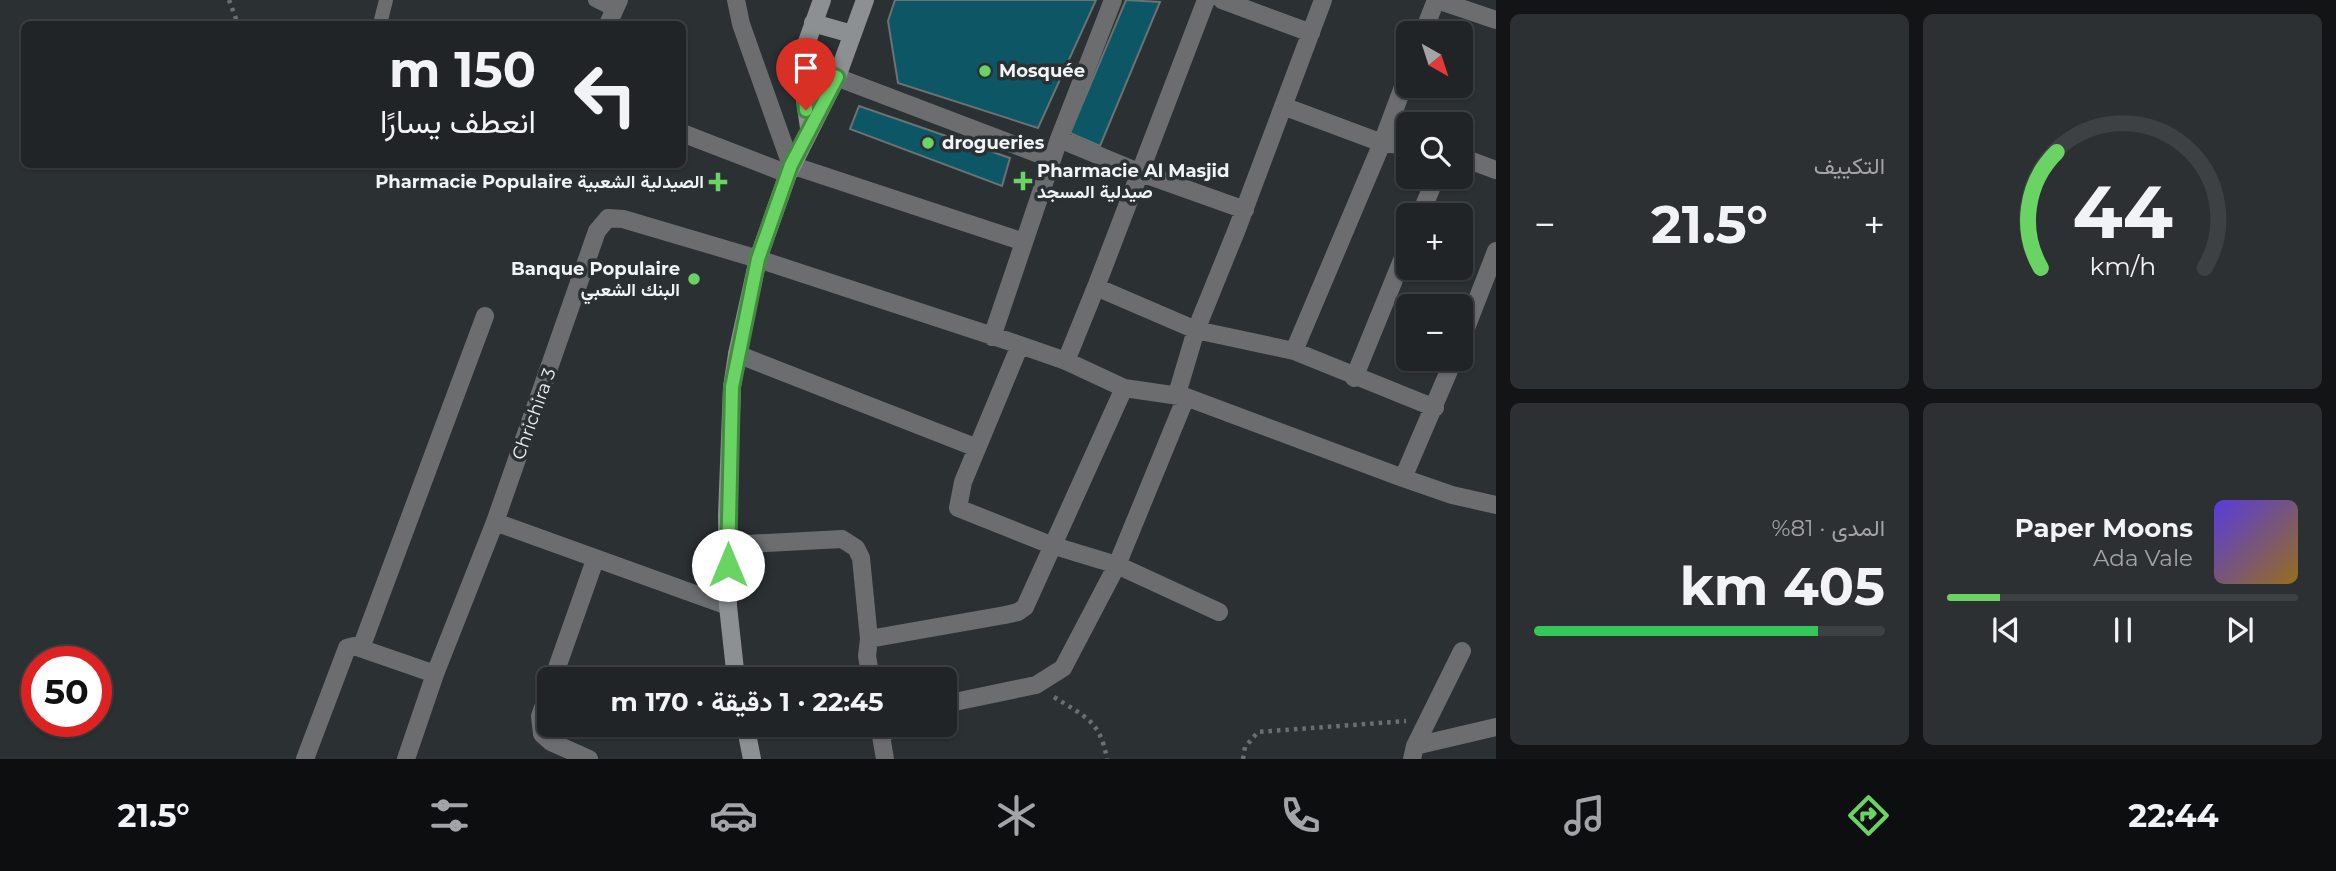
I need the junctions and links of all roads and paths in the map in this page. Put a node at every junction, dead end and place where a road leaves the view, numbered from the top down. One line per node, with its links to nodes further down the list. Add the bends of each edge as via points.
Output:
1 (229, 0): 14 (path)
2 (386, 0): 15 (lane)
3 (595, 0): 12 (lane)
4 (736, 0): 31 (street)
5 (822, 0): 17 (main road)
6 (865, 0): 19 (main road)
7 (1113, 0): 26 (street)
8 (1206, 0): 33 (street)
9 (1222, 0): 18 (street)
10 (1323, 0): 18 (street)
11 (1436, 0): 13 (street); 16 (street)
12 (614, 11)
13 (1496, 20)
14 (237, 21)
15 (381, 21)
16 (1428, 21)
17 (813, 23): 19 (main road); 20 (main road)
18 (1311, 33): 23 (street)
19 (852, 34): 21 (main road)
20 (802, 64): 21 (street); 24 (main road)
21 (837, 77): 24 (main road); 29 (street)
22 (1399, 98): 27 (street)
23 (1283, 106): 27 (street); 34 (street)
24 (809, 128): 31 (main road)
25 (686, 134): 31 (street)
26 (1059, 139): 29 (street); 33 (street)
27 (1382, 143): 28 (street); 45 (street)
28 (1396, 145)
29 (1052, 159): 35 (street)
30 (1473, 161): 32 (street)
31 (789, 169): 35 (street); 37 (main road)
32 (1496, 170)
33 (1141, 173): 34 (street); 39 (street)
34 (1245, 210): 42 (street)
35 (1024, 242): 43 (street)
36 (1496, 251): 40 (street)
37 (758, 259): 43 (street); 46 (main road); 56 (street, Chrichira 3, via 623,219 604,220)
38 (1396, 275): 49 (street)
39 (1096, 287): 42 (street); 47 (street)
40 (1473, 310)
41 (485, 316): 64 (street)
42 (1196, 330): 45 (street); 51 (street)
43 (992, 337): 44 (street)
44 (1020, 345): 47 (street); 53 (street)
45 (1294, 351): 49 (street)
46 (737, 354): 53 (street); 57 (main road, via 731,400)
47 (1066, 361): 50 (street)
48 (1449, 371): 52 (street)
49 (1354, 378): 52 (street)
50 (1124, 388): 51 (street); 58 (street)
51 (1181, 395): 54 (street); 60 (street)
52 (1435, 408): 54 (street)
53 (977, 448): 58 (street, via 958,508)
54 (1403, 478): 55 (street)
55 (1496, 505)
56 (495, 523): 59 (street); 69 (street, Chrichira 3)
57 (727, 545): 61 (main road); 63 (street, via 842,538 850,543 861,558)
58 (1051, 545): 60 (street); 63 (street, via 1031,596 1018,612)
59 (595, 560): 61 (street); 66 (street)
60 (1117, 565): 62 (street); 70 (street, via 1063,668)
61 (728, 606): 67 (main road)
62 (1219, 611)
63 (869, 639): 68 (street)
64 (361, 649): 69 (street); 78 (street, via 350,646 342,656)
65 (1462, 651): 72 (street)
66 (557, 667)
67 (735, 667)
68 (869, 667)
69 (435, 674): 79 (street, Chrichira 3)
70 (1036, 685): 71 (street); 83 (path, via 1089,720 1103,737)
71 (957, 701)
72 (1428, 719): 77 (street); 84 (path, via 1258,732 1245,747)
73 (1496, 727): 77 (street)
74 (545, 737): 80 (street)
75 (748, 737): 81 (main road)
76 (881, 737): 82 (street)
77 (1414, 753)
78 (305, 759)
79 (406, 759)
80 (589, 759)
81 (752, 759)
82 (885, 759)
83 (1107, 759)
84 (1243, 759)

